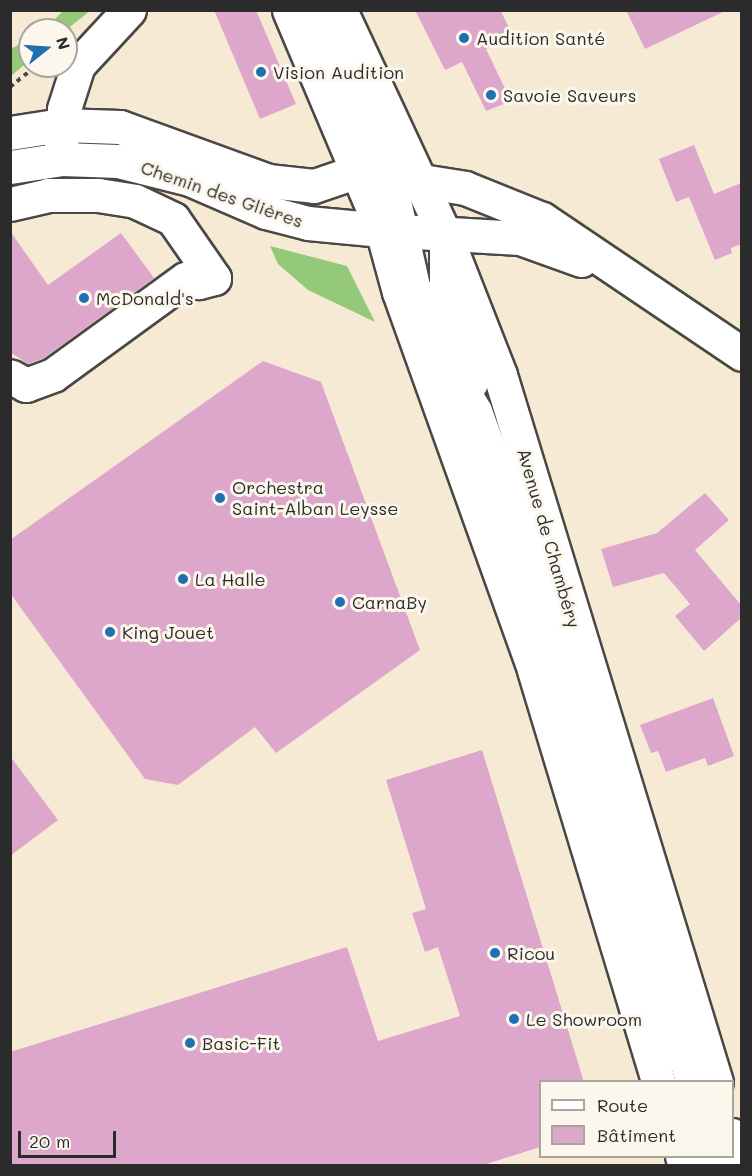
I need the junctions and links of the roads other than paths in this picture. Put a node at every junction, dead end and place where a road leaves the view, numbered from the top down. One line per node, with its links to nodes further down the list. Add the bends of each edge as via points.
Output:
1 (129, 10): 5 (main road, via 78,65)
2 (289, 10): 9 (main road)
3 (318, 10): 9 (main road)
4 (340, 10): 10 (main road, Avenue de Chambéry)
5 (61, 124): 6 (main road, Chemin des Glières); 7 (main road); 9 (main road, Chemin des Glières, via 120,127 268,181 314,186)
6 (10, 133)
7 (62, 159): 8 (main road, Chemin des Glières); 12 (main road, Chemin des Glières, via 118,161 155,169 308,224)
8 (10, 167)
9 (373, 172): 10 (main road); 12 (main road)
10 (421, 180): 13 (main road, Avenue de Chambéry); 14 (main road, via 465,188 542,219)
11 (10, 204): 16 (main road, via 48,195 135,201 174,219 214,278 199,282 185,279 53,375 26,385)
12 (390, 231): 13 (main road, Chemin des Glières); 17 (main road, via 436,341); 18 (main road, via 399,292 534,670)
13 (447, 237): 14 (main road, Chemin des Glières, via 520,238); 17 (main road, via 446,294 467,360); 20 (main road, Avenue de Chambéry, via 500,375)
14 (633, 279): 15 (main road)
15 (741, 354)
16 (10, 376)
17 (475, 411): 19 (main road)
18 (657, 1080)
19 (692, 1080)
20 (715, 1080)
21 (734, 1141): 22 (main road)
22 (741, 1164)

